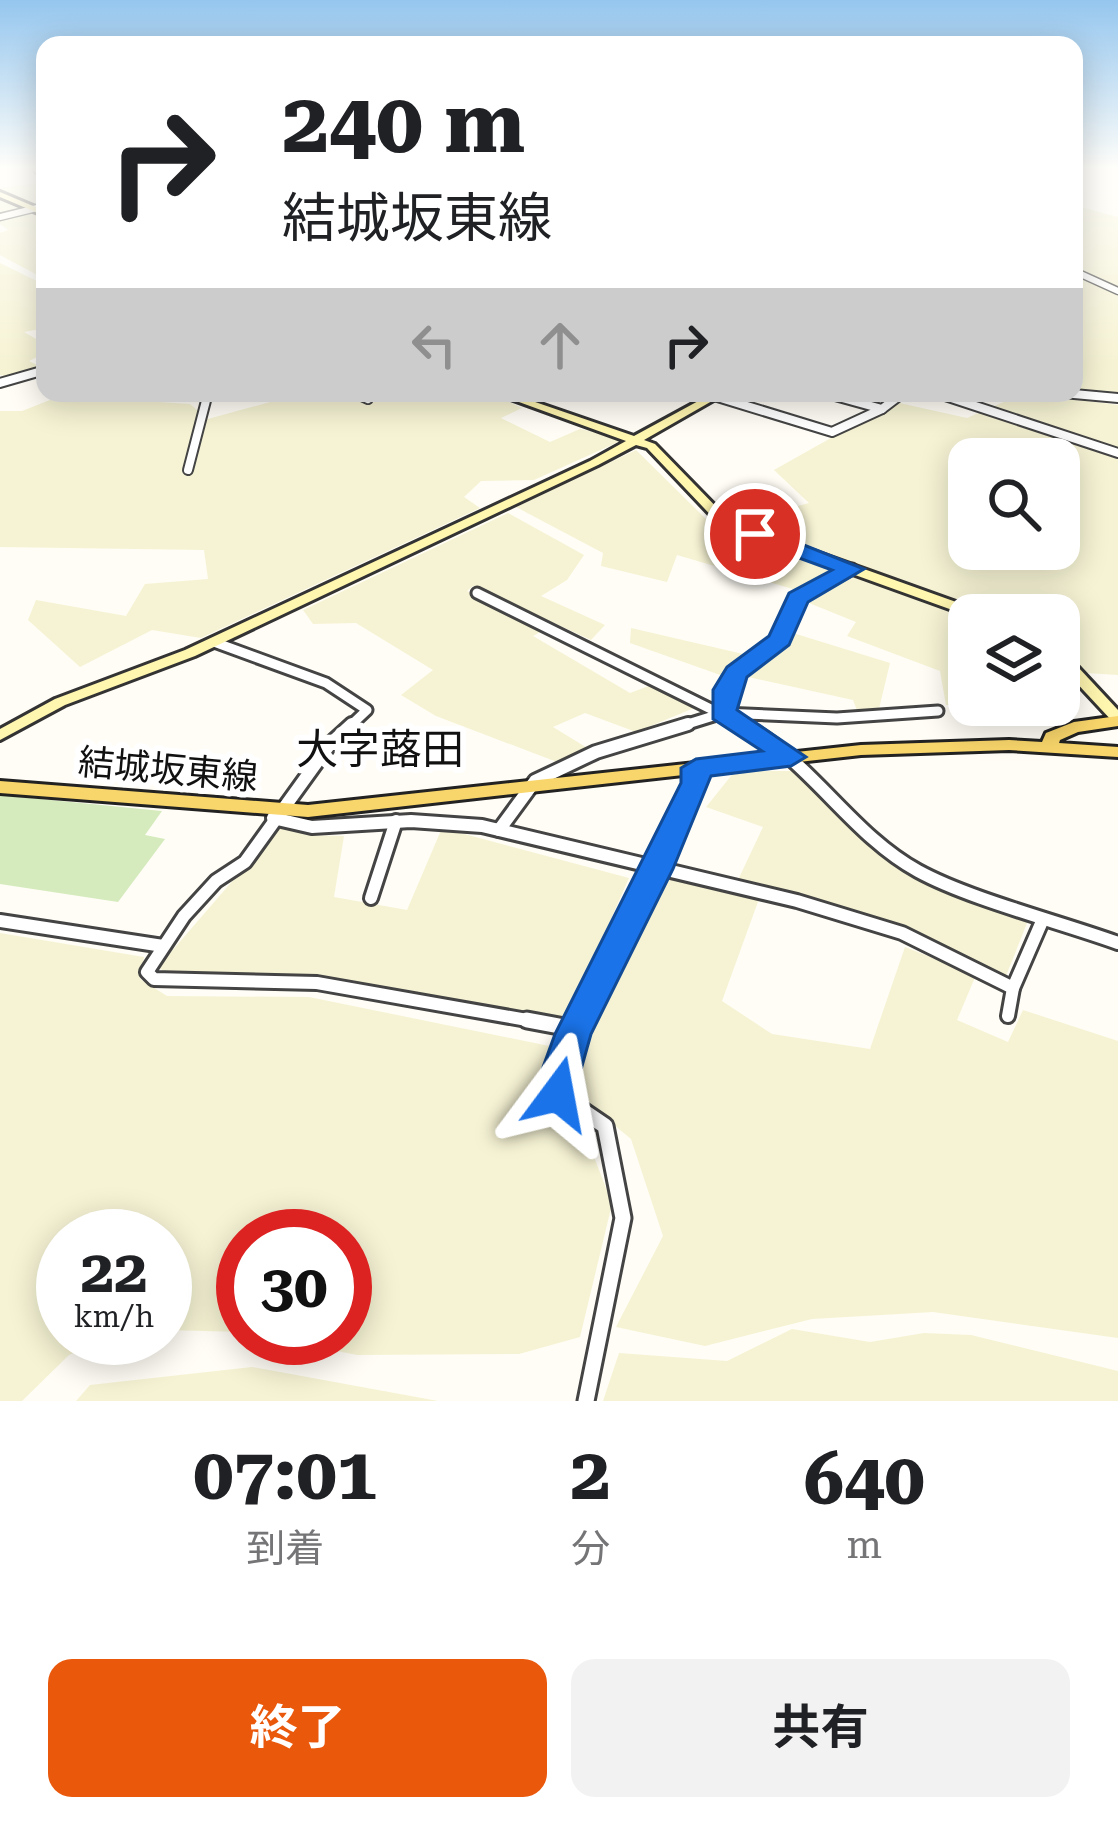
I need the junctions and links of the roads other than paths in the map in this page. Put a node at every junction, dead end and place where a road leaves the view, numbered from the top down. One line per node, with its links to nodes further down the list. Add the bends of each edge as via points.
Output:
1 (1083, 276): 2 (street)
2 (1118, 291)
3 (36, 373): 4 (street)
4 (0, 383)
5 (1083, 395): 6 (street)
6 (1118, 398)
7 (206, 402): 17 (street)
8 (526, 402): 15 (street)
9 (703, 402): 15 (street)
10 (741, 402): 14 (street, via 832,432)
11 (857, 402): 14 (street)
12 (891, 402): 14 (street)
13 (963, 402): 16 (street)
14 (882, 409)
15 (636, 439): 18 (street, via 663,455 726,524); 21 (street)
16 (1118, 453)
17 (188, 470)
18 (852, 569): 20 (street); 24 (street, via 797,598 780,640 736,672)
19 (477, 593): 24 (street)
20 (948, 604)
21 (214, 642): 26 (street, via 74,695); 33 (street, via 326,682 367,710)
22 (1080, 678): 25 (street)
23 (938, 711): 24 (street, via 838,718)
24 (723, 713): 29 (street); 32 (street, via 596,752)
25 (1118, 720): 27 (main road, via 1065,729)
26 (0, 735)
27 (1050, 747): 28 (main road, 結城坂東線); 29 (main road, 結城坂東線)
28 (1118, 752)
29 (791, 757): 30 (main road, 結城坂東線); 38 (street, via 918,871)
30 (696, 768): 32 (main road, 結城坂東線); 36 (street)
31 (0, 787): 33 (main road, 結城坂東線)
32 (526, 788): 33 (main road, 結城坂東線); 35 (street)
33 (276, 815): 34 (street, via 312,827); 41 (street, via 245,862 203,893)
34 (396, 821): 35 (street); 37 (street)
35 (499, 830): 36 (street)
36 (657, 869): 42 (street, via 902,933); 44 (street)
37 (371, 898)
38 (1043, 919): 40 (street); 42 (street)
39 (0, 921): 41 (street)
40 (1118, 943)
41 (163, 946): 44 (street, via 147,972 167,983 317,983)
42 (1013, 988): 43 (street)
43 (1008, 1016)
44 (575, 1029): 45 (street, via 558,1094 604,1126 623,1218)
45 (586, 1401)

